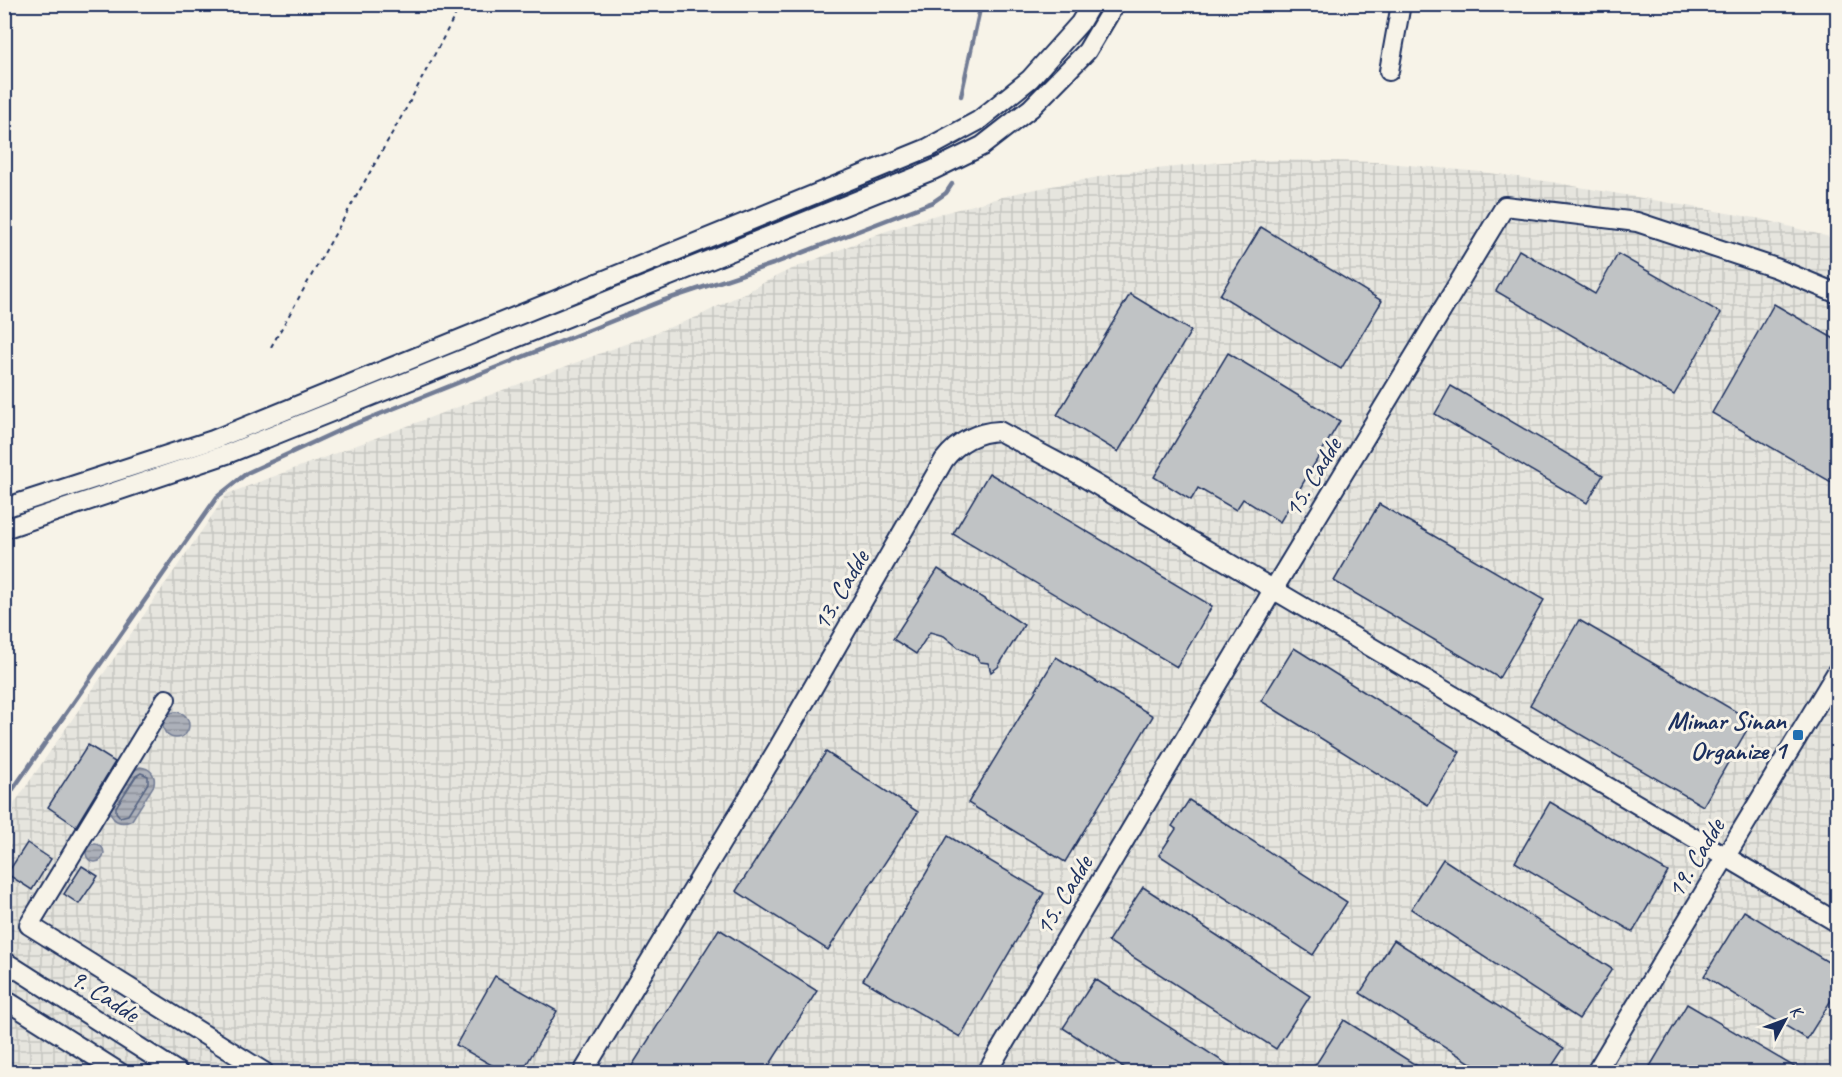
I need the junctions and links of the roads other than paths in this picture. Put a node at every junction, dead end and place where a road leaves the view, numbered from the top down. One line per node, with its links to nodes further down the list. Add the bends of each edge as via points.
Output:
1 (1091, 4): 6 (street, via 1080,23 1030,79 978,121 928,148 213,440)
2 (1115, 4): 7 (street, via 1088,51 1031,108 982,146 933,170 227,454)
3 (1401, 4): 4 (street)
4 (1389, 71)
5 (1838, 294): 8 (street, 15. Cadde, via 1776,268 1637,222 1505,206)
6 (4, 508)
7 (4, 529)
8 (1273, 590): 11 (street, 13. Cadde); 18 (street, 13. Cadde, via 999,431 964,441 944,460 777,750); 19 (street, 15. Cadde)
9 (1838, 670): 11 (street, 19. Cadde)
10 (166, 699): 17 (street, via 29,925)
11 (1725, 856): 12 (street, 13. Cadde); 20 (street, 19. Cadde)
12 (1838, 923)
13 (4, 961): 16 (street, 9. Cadde)
14 (4, 999): 15 (street)
15 (119, 1072)
16 (178, 1072)
17 (264, 1072)
18 (583, 1072)
19 (987, 1072)
20 (1596, 1072)

